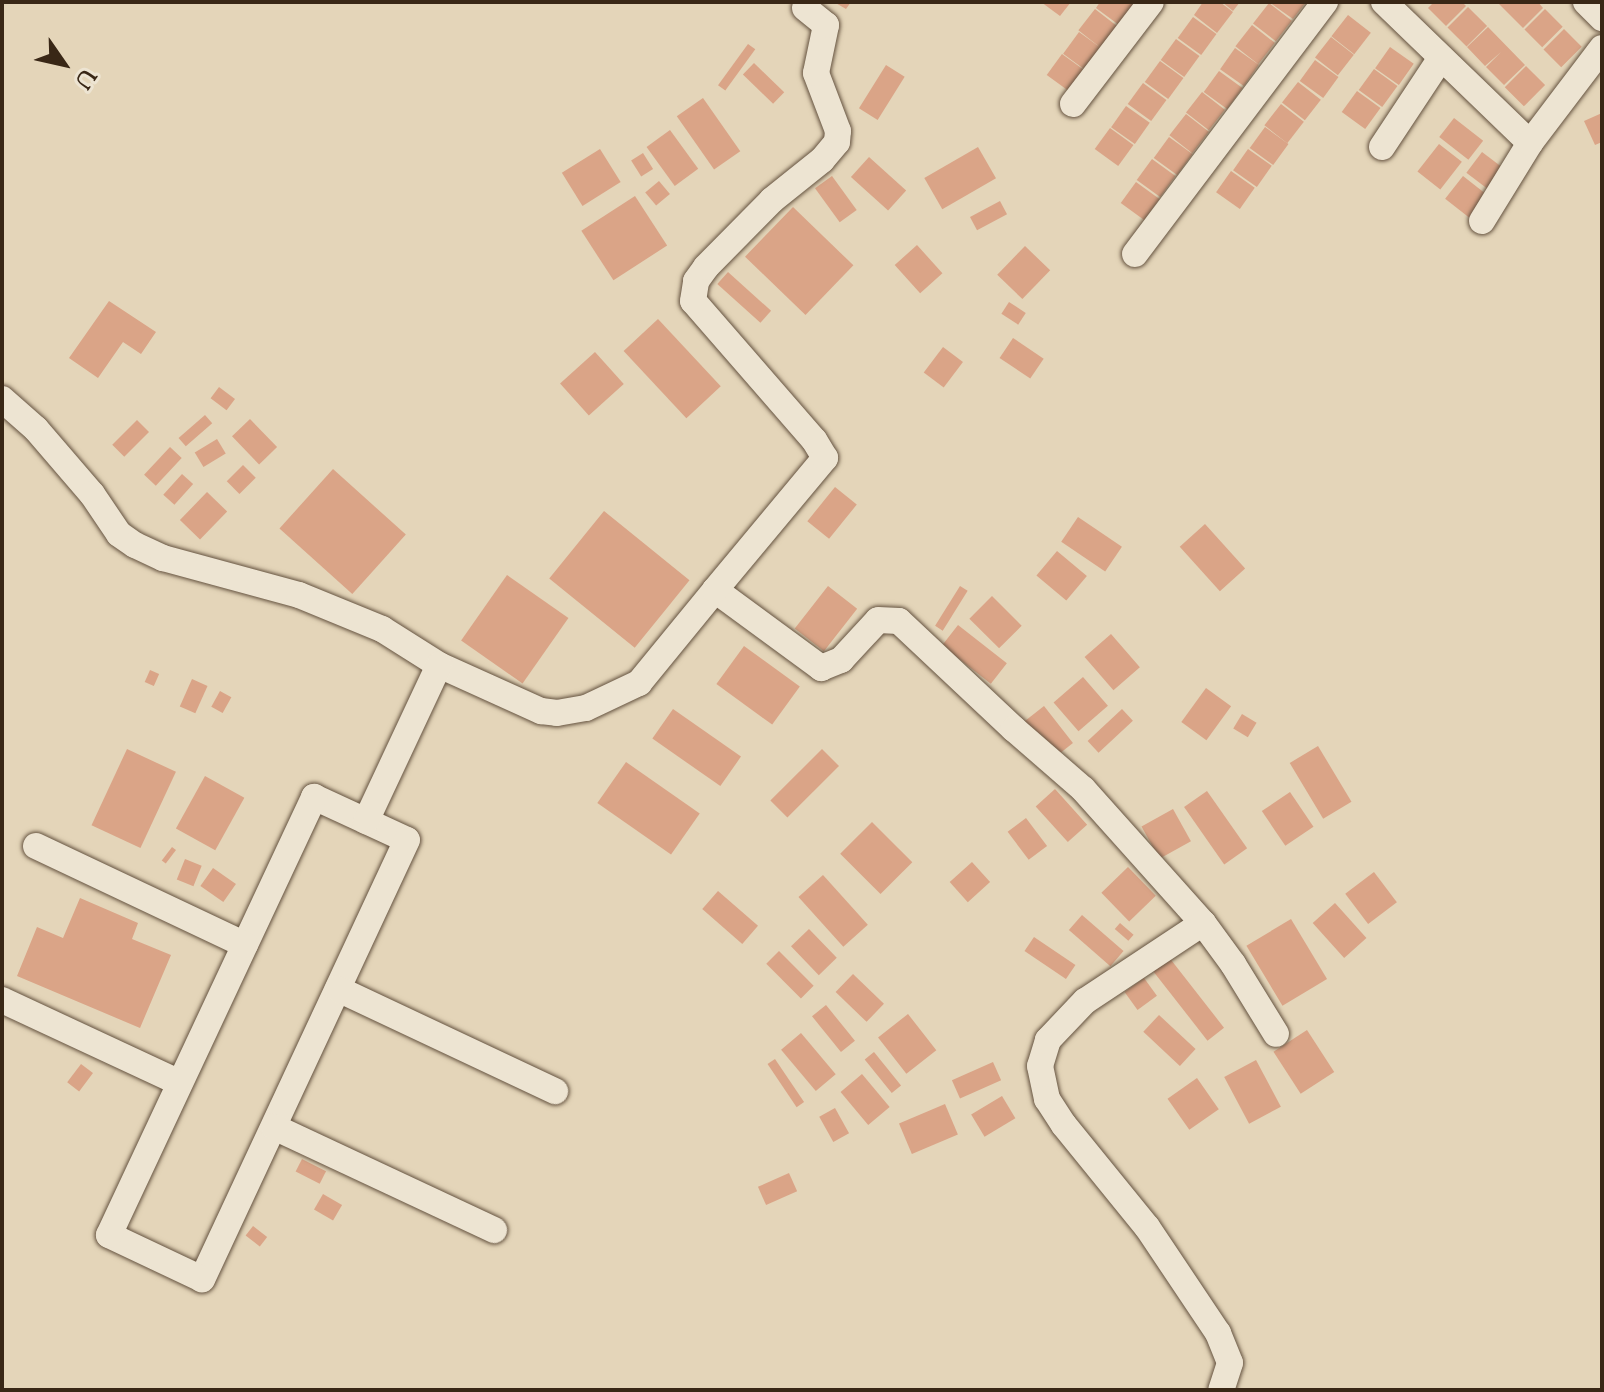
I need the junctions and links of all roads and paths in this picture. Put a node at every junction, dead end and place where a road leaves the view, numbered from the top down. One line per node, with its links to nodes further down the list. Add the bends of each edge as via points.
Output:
1 (1151, 2): 9 (street)
2 (1325, 2): 13 (street)
3 (1384, 2): 8 (street)
4 (1586, 2): 6 (street)
5 (805, 8): 15 (street, via 826,25 816,73 838,131 837,142 706,267 696,281 693,301 825,458)
6 (1602, 18)
7 (1601, 51): 10 (street)
8 (1441, 58): 10 (street); 11 (street)
9 (1073, 104)
10 (1530, 143): 12 (street)
11 (1382, 147)
12 (1482, 221)
13 (1135, 254)
14 (2, 399): 16 (street, via 36,429 124,539 163,558 299,595 382,629)
15 (715, 590): 16 (street, via 639,683 586,708 541,711); 19 (street, via 821,668 841,660 878,620 899,621 1083,789)
16 (439, 665): 17 (street)
17 (366, 821): 20 (street, via 314,797); 21 (street, via 407,840)
18 (36, 846): 20 (street)
19 (1203, 923): 23 (street); 28 (street, via 1085,1001 1048,1040 1040,1066 1047,1099 1064,1125 1147,1227 1218,1333 1230,1363)
20 (245, 945): 24 (street)
21 (338, 989): 25 (street); 26 (street)
22 (2, 1000): 24 (street)
23 (1276, 1034)
24 (180, 1083): 26 (street, via 109,1235 135,1248 202,1279)
25 (555, 1091)
26 (274, 1127): 27 (street)
27 (494, 1230)
28 (1221, 1390)

